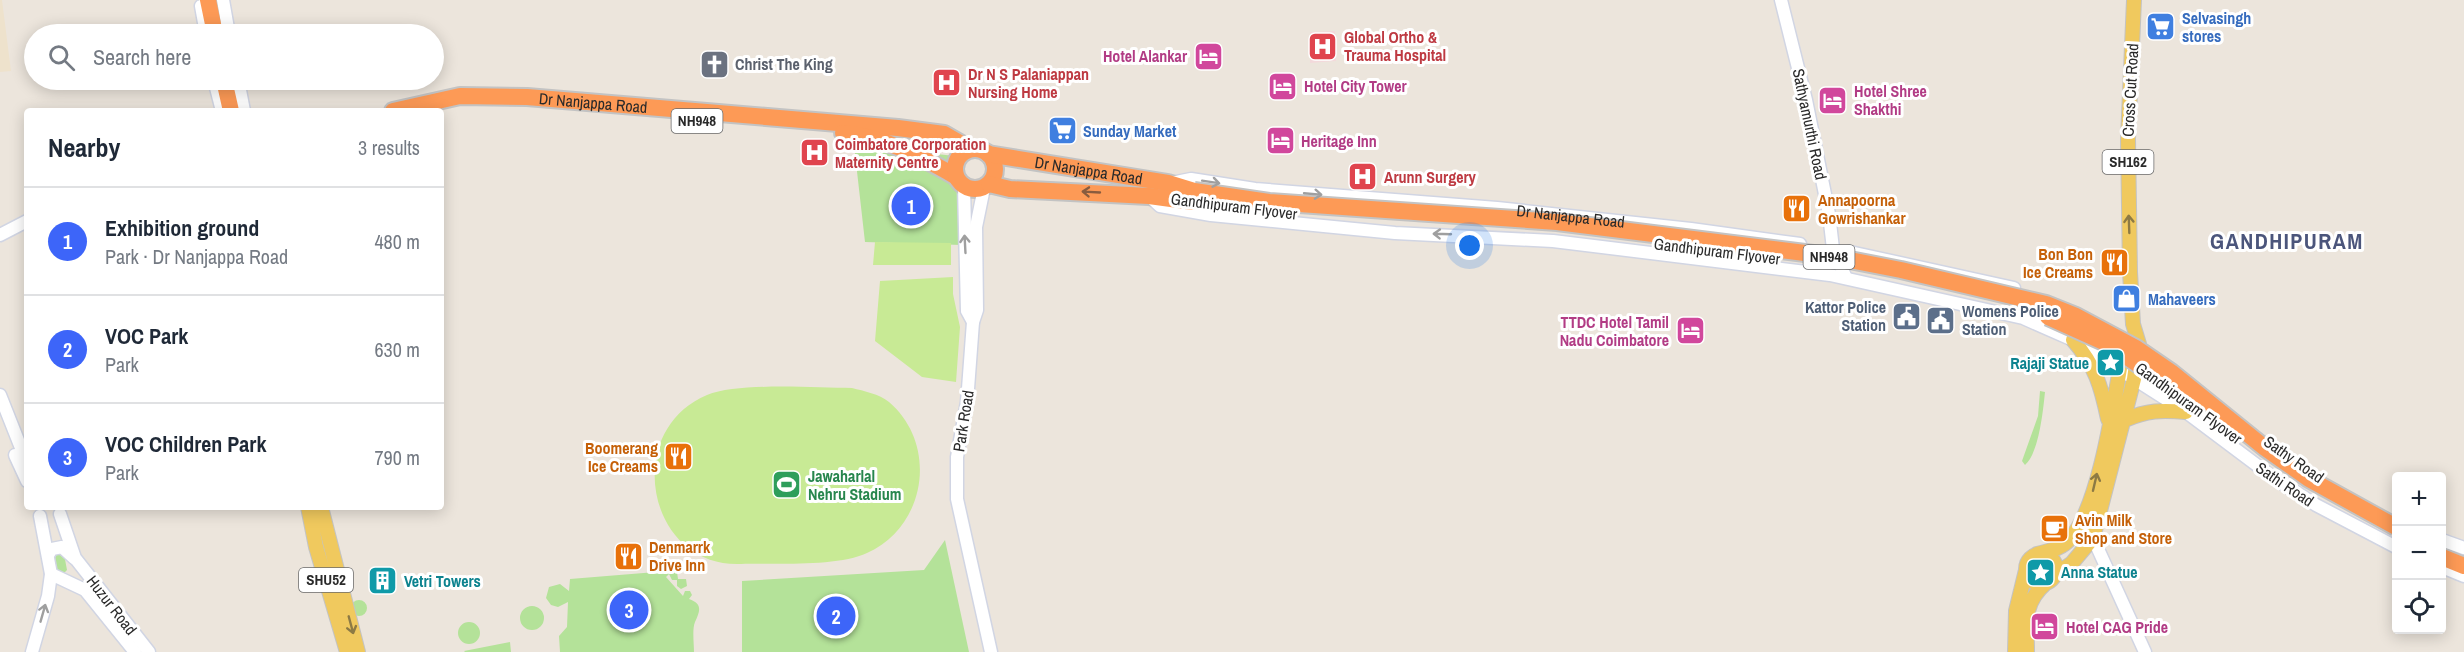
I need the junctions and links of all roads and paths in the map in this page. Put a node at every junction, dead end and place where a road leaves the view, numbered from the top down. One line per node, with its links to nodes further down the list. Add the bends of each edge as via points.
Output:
1 (200, 0): 7 (street)
2 (208, 0): 8 (highway)
3 (216, 0): 9 (highway)
4 (223, 0): 10 (street)
5 (1781, 0): 31 (street, Sathyamurthi Road, via 1811,125)
6 (2134, 0): 34 (main road, Cross Cut Road / SH162, one-way to 6, via 2128,139)
7 (204, 24)
8 (213, 24)
9 (221, 24)
10 (228, 24)
11 (217, 90): 15 (street)
12 (226, 90): 16 (highway)
13 (234, 90): 17 (highway)
14 (240, 90): 18 (street)
15 (221, 108)
16 (230, 108)
17 (237, 108)
18 (243, 108)
19 (406, 108): 21 (highway, Dr Nanjappa Road / NH948, via 460,96 527,97)
20 (444, 108): 21 (highway, Dr Nanjappa Road / NH948, via 463,104 527,105)
21 (827, 127): 22 (highway, Dr Nanjappa Road / NH948, via 944,134); 24 (highway, Dr Nanjappa Road / NH948, via 902,148)
22 (969, 149): 23 (highway, NH948); 24 (highway, via 955,163)
23 (988, 154): 25 (highway, Dr Nanjappa Road / NH948); 26 (highway, via 995,172)
24 (960, 182): 26 (highway, NH948, via 970,189); 33 (street, one-way to 24, via 967,311)
25 (1168, 183): 28 (highway, Gandhipuram Flyover / NH948); 31 (street, Dr Nanjappa Road, one-way to 31, via 1191,178 1255,189 1497,208)
26 (986, 186): 27 (highway, Dr Nanjappa Road / NH948, one-way to 26); 33 (street, Park Road, via 976,227)
27 (1149, 196): 28 (highway, Gandhipuram Flyover / NH948); 32 (street, Dr Nanjappa Road, one-way to 27, via 1553,241 1395,233 1221,216 1160,206)
28 (1193, 196): 51 (highway, Gandhipuram Flyover / NH948, bridge, via 1557,222 1828,256 2046,304 2136,348 2310,479); 53 (highway, Gandhipuram Flyover / NH948, bridge, via 1266,211 1557,231 1864,270 2010,304 2108,344 2163,380 2278,469)
29 (24, 223): 30 (street)
30 (0, 235)
31 (1833, 249): 32 (street, Sathyamurthi Road); 34 (street, Dr Nanjappa Road, via 2016,288)
32 (1846, 278): 35 (street, Dr Nanjappa Road, via 2023,318)
33 (973, 322): 76 (street, Park Road, via 967,402 957,457 957,499)
34 (2130, 329): 36 (main road, SH162); 37 (main road, SH162)
35 (2073, 340): 37 (street, Dr Nanjappa Road); 43 (main road, via 2090,360 2100,381)
36 (2139, 344): 38 (main road, SH162); 50 (street, Sathy Road, via 2184,374 2287,456)
37 (2120, 370): 38 (street, Sathi Road); 43 (main road, SH162)
38 (2134, 379): 40 (street, Sathi Road); 42 (main road, SH162)
39 (0, 395): 44 (street)
40 (2186, 412): 42 (main road, via 2158,409); 57 (street, Sathi Road, via 2316,505)
41 (0, 418): 45 (street)
42 (2125, 420): 56 (main road, SH162)
43 (2110, 424): 63 (main road, SH162, one-way to 43, via 2069,540 2085,515)
44 (24, 455)
45 (24, 474)
46 (61, 510): 49 (street, via 53,519); 52 (street, Huzur Road)
47 (309, 510): 54 (main road, SHU52)
48 (321, 510): 54 (main road, SHU52)
49 (40, 517): 52 (street); 60 (street)
50 (2392, 519)
51 (2395, 526)
52 (65, 528): 62 (street, Huzur Road)
53 (2392, 534)
54 (321, 540): 68 (main road, SHU52)
55 (2446, 541): 58 (street)
56 (2090, 542): 70 (main road, SH162, via 2072,563); 79 (street); 80 (street)
57 (2392, 544)
58 (2464, 548)
59 (2446, 549): 61 (highway)
60 (48, 555): 62 (street, Huzur Road, via 52,549 62,547); 67 (street)
61 (2464, 556)
62 (75, 558): 73 (street, Huzur Road)
63 (2032, 558): 70 (main road, via 2027,573 2030,578 2035,582); 70 (main road, via 2042,554 2052,559 2055,564); 77 (main road, via 2016,610)
64 (2446, 559): 65 (highway)
65 (2464, 566)
66 (2446, 569): 69 (street)
67 (51, 574): 71 (street, one-way to 67); 72 (street, Huzur Road, via 85,590)
68 (331, 574): 74 (main road, SHU52); 75 (main road, SHU52, one-way to 75)
69 (2464, 576)
70 (2050, 579): 78 (main road, SH162, via 2027,608)
71 (32, 652)
72 (135, 652)
73 (149, 652)
74 (347, 652)
75 (358, 652)
76 (991, 652)
77 (2015, 652)
78 (2027, 652)
79 (2138, 652)
80 (2145, 652)

